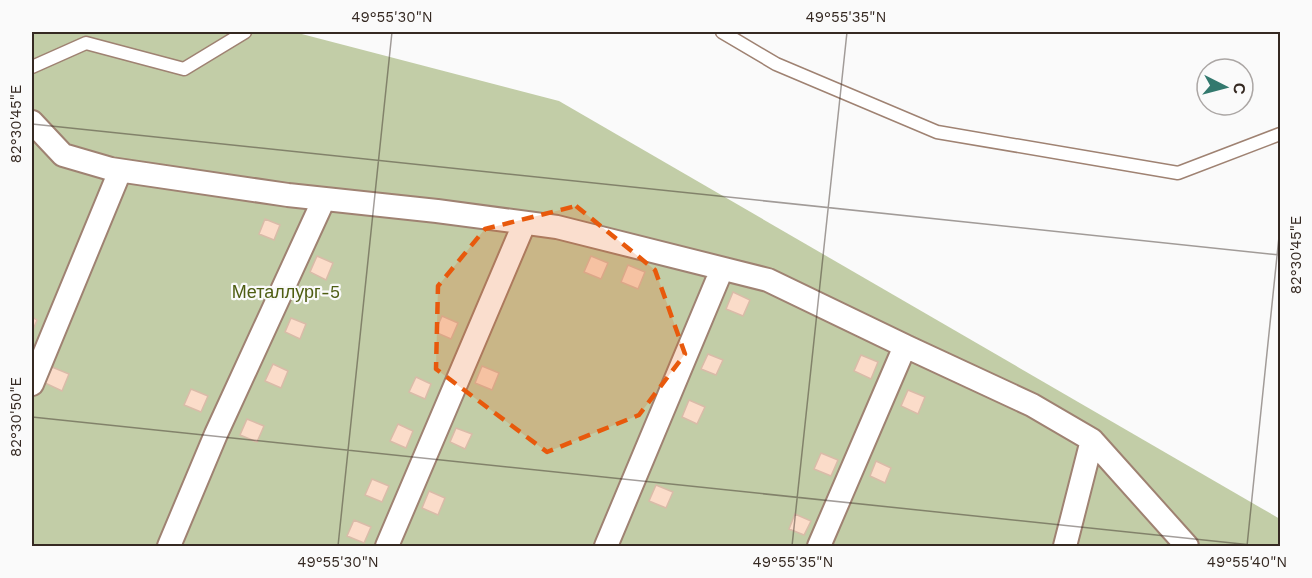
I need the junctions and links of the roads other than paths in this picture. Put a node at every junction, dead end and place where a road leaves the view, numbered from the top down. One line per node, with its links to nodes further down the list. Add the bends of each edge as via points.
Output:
1 (245, 32): 3 (lane, via 184,69 86,43)
2 (722, 32): 5 (lane, via 776,64 937,132 1178,173)
3 (32, 67)
4 (32, 122): 6 (street, via 63,155)
5 (1281, 134)
6 (120, 171): 7 (street); 11 (street)
7 (324, 199): 8 (street); 13 (street)
8 (524, 224): 9 (street, via 557,227); 14 (street)
9 (722, 269): 10 (street, via 768,280); 15 (street)
10 (905, 346): 12 (street, via 1032,405); 16 (street)
11 (32, 384)
12 (1092, 440): 17 (street); 18 (street)
13 (169, 546)
14 (387, 546)
15 (606, 546)
16 (819, 546)
17 (1065, 546)
18 (1187, 546)

